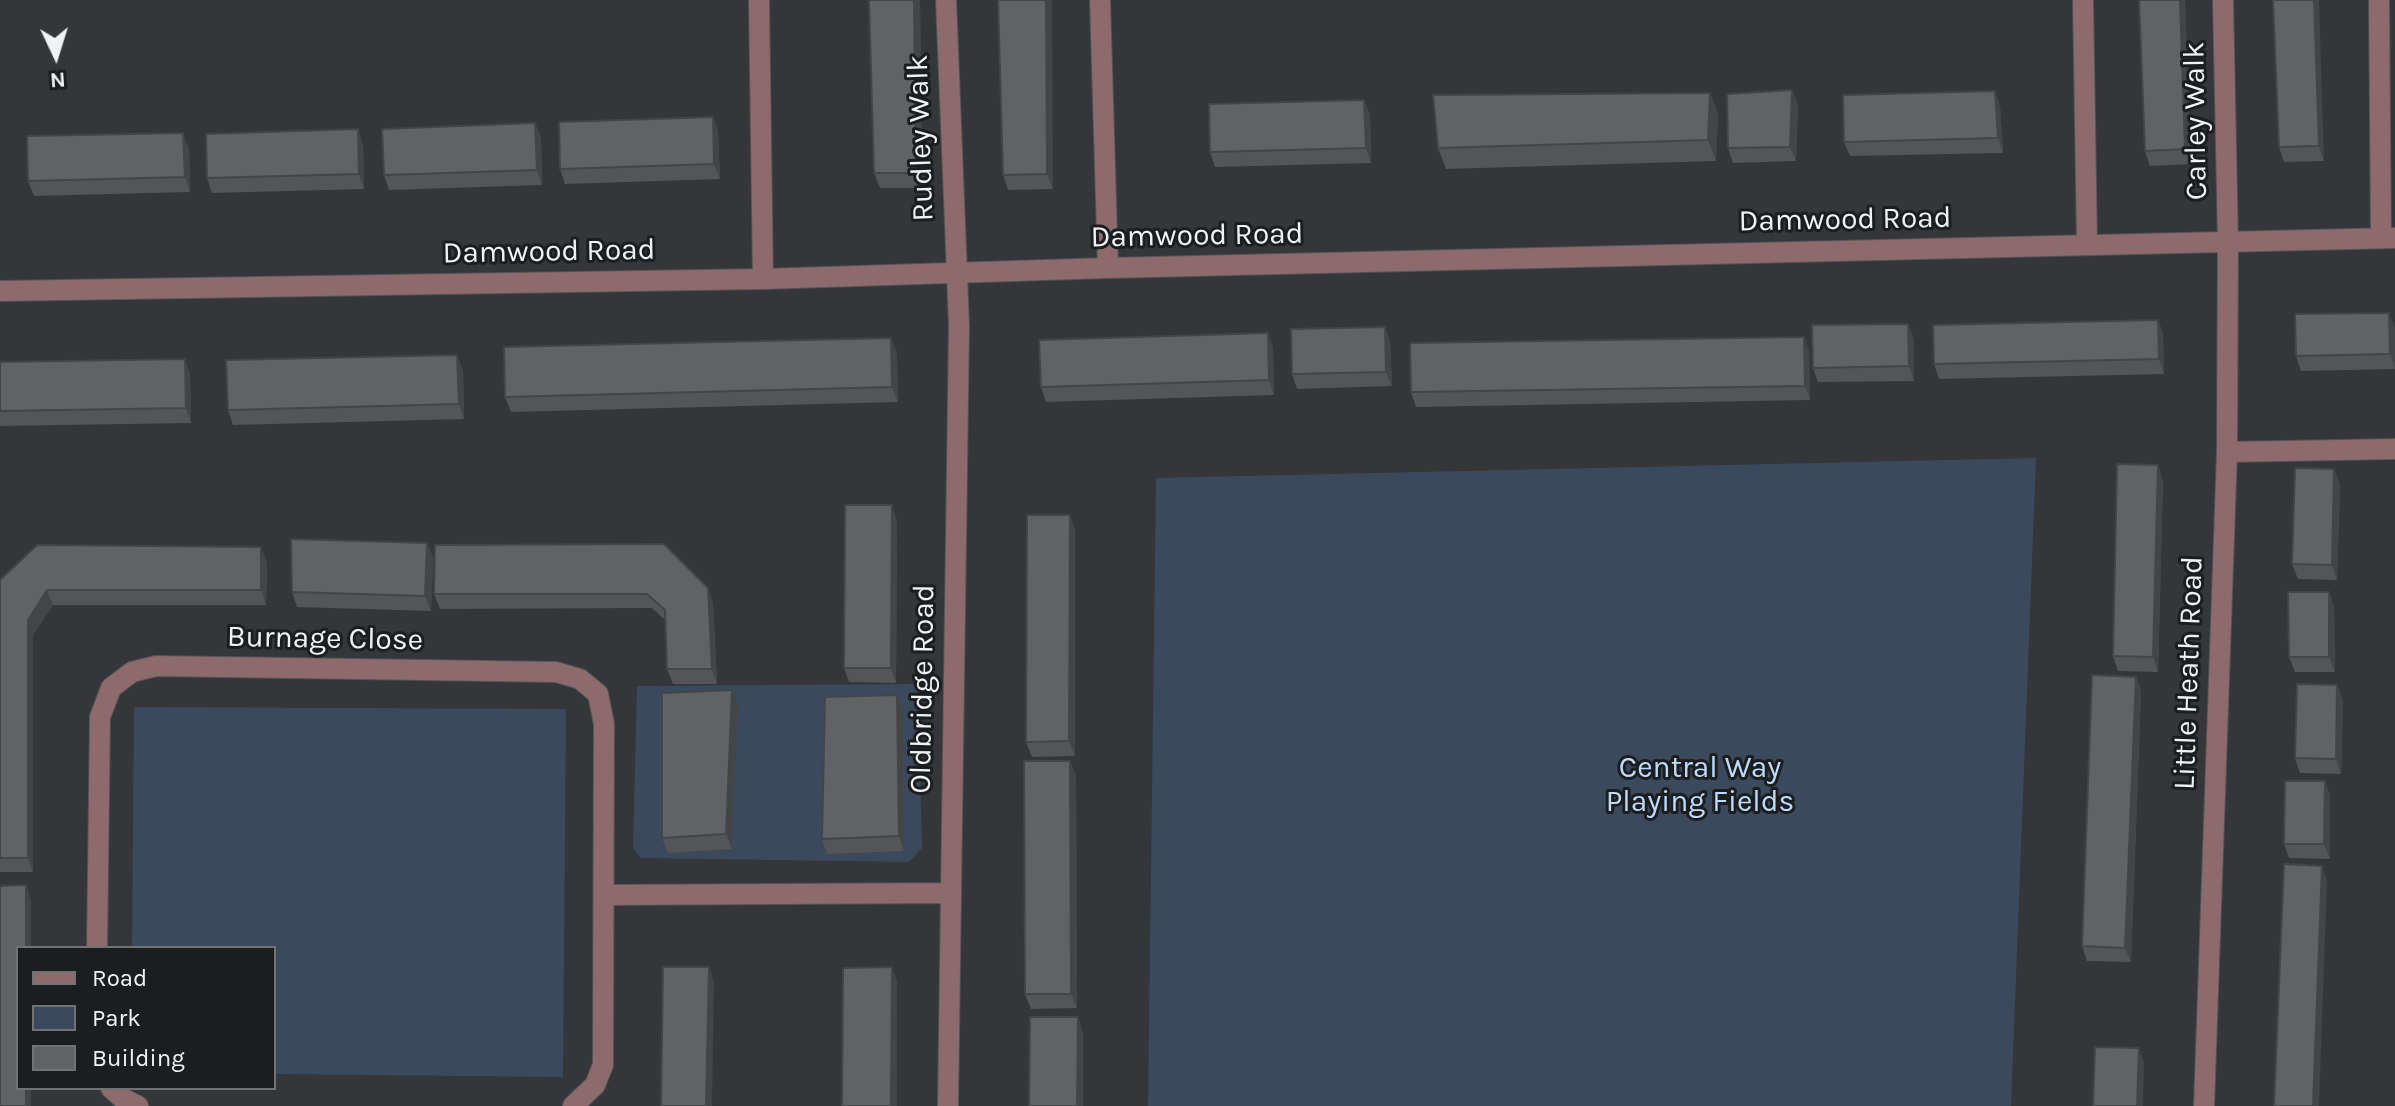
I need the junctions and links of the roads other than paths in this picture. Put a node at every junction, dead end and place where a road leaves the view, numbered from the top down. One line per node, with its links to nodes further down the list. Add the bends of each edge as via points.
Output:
1 (759, 0): 12 (street)
2 (946, 0): 11 (street, Rudley Walk)
3 (1100, 0): 10 (street)
4 (2083, 0): 9 (street)
5 (2223, 0): 8 (street, Carley Walk)
6 (2379, 0): 7 (street)
7 (2388, 238): 8 (street, Damwood Road)
8 (2228, 242): 9 (street, Damwood Road); 15 (street, Little Heath Road)
9 (2087, 244): 10 (street, Damwood Road)
10 (1108, 268): 11 (street, Damwood Road)
11 (957, 274): 12 (street, Damwood Road); 16 (street, Oldbridge Road)
12 (763, 279): 13 (street, Damwood Road)
13 (0, 291)
14 (2395, 449): 15 (street)
15 (2227, 452): 23 (street, Little Heath Road)
16 (950, 893): 17 (street); 22 (street, Oldbridge Road)
17 (604, 895): 18 (street, Burnage Close, via 604,724 598,694 580,679 556,672 156,666 132,672 111,688 100,717); 21 (street, Burnage Close, via 603,1065 595,1085)
18 (97, 946)
19 (113, 1090): 20 (street)
20 (138, 1106)
21 (573, 1106)
22 (948, 1106)
23 (2204, 1106)

